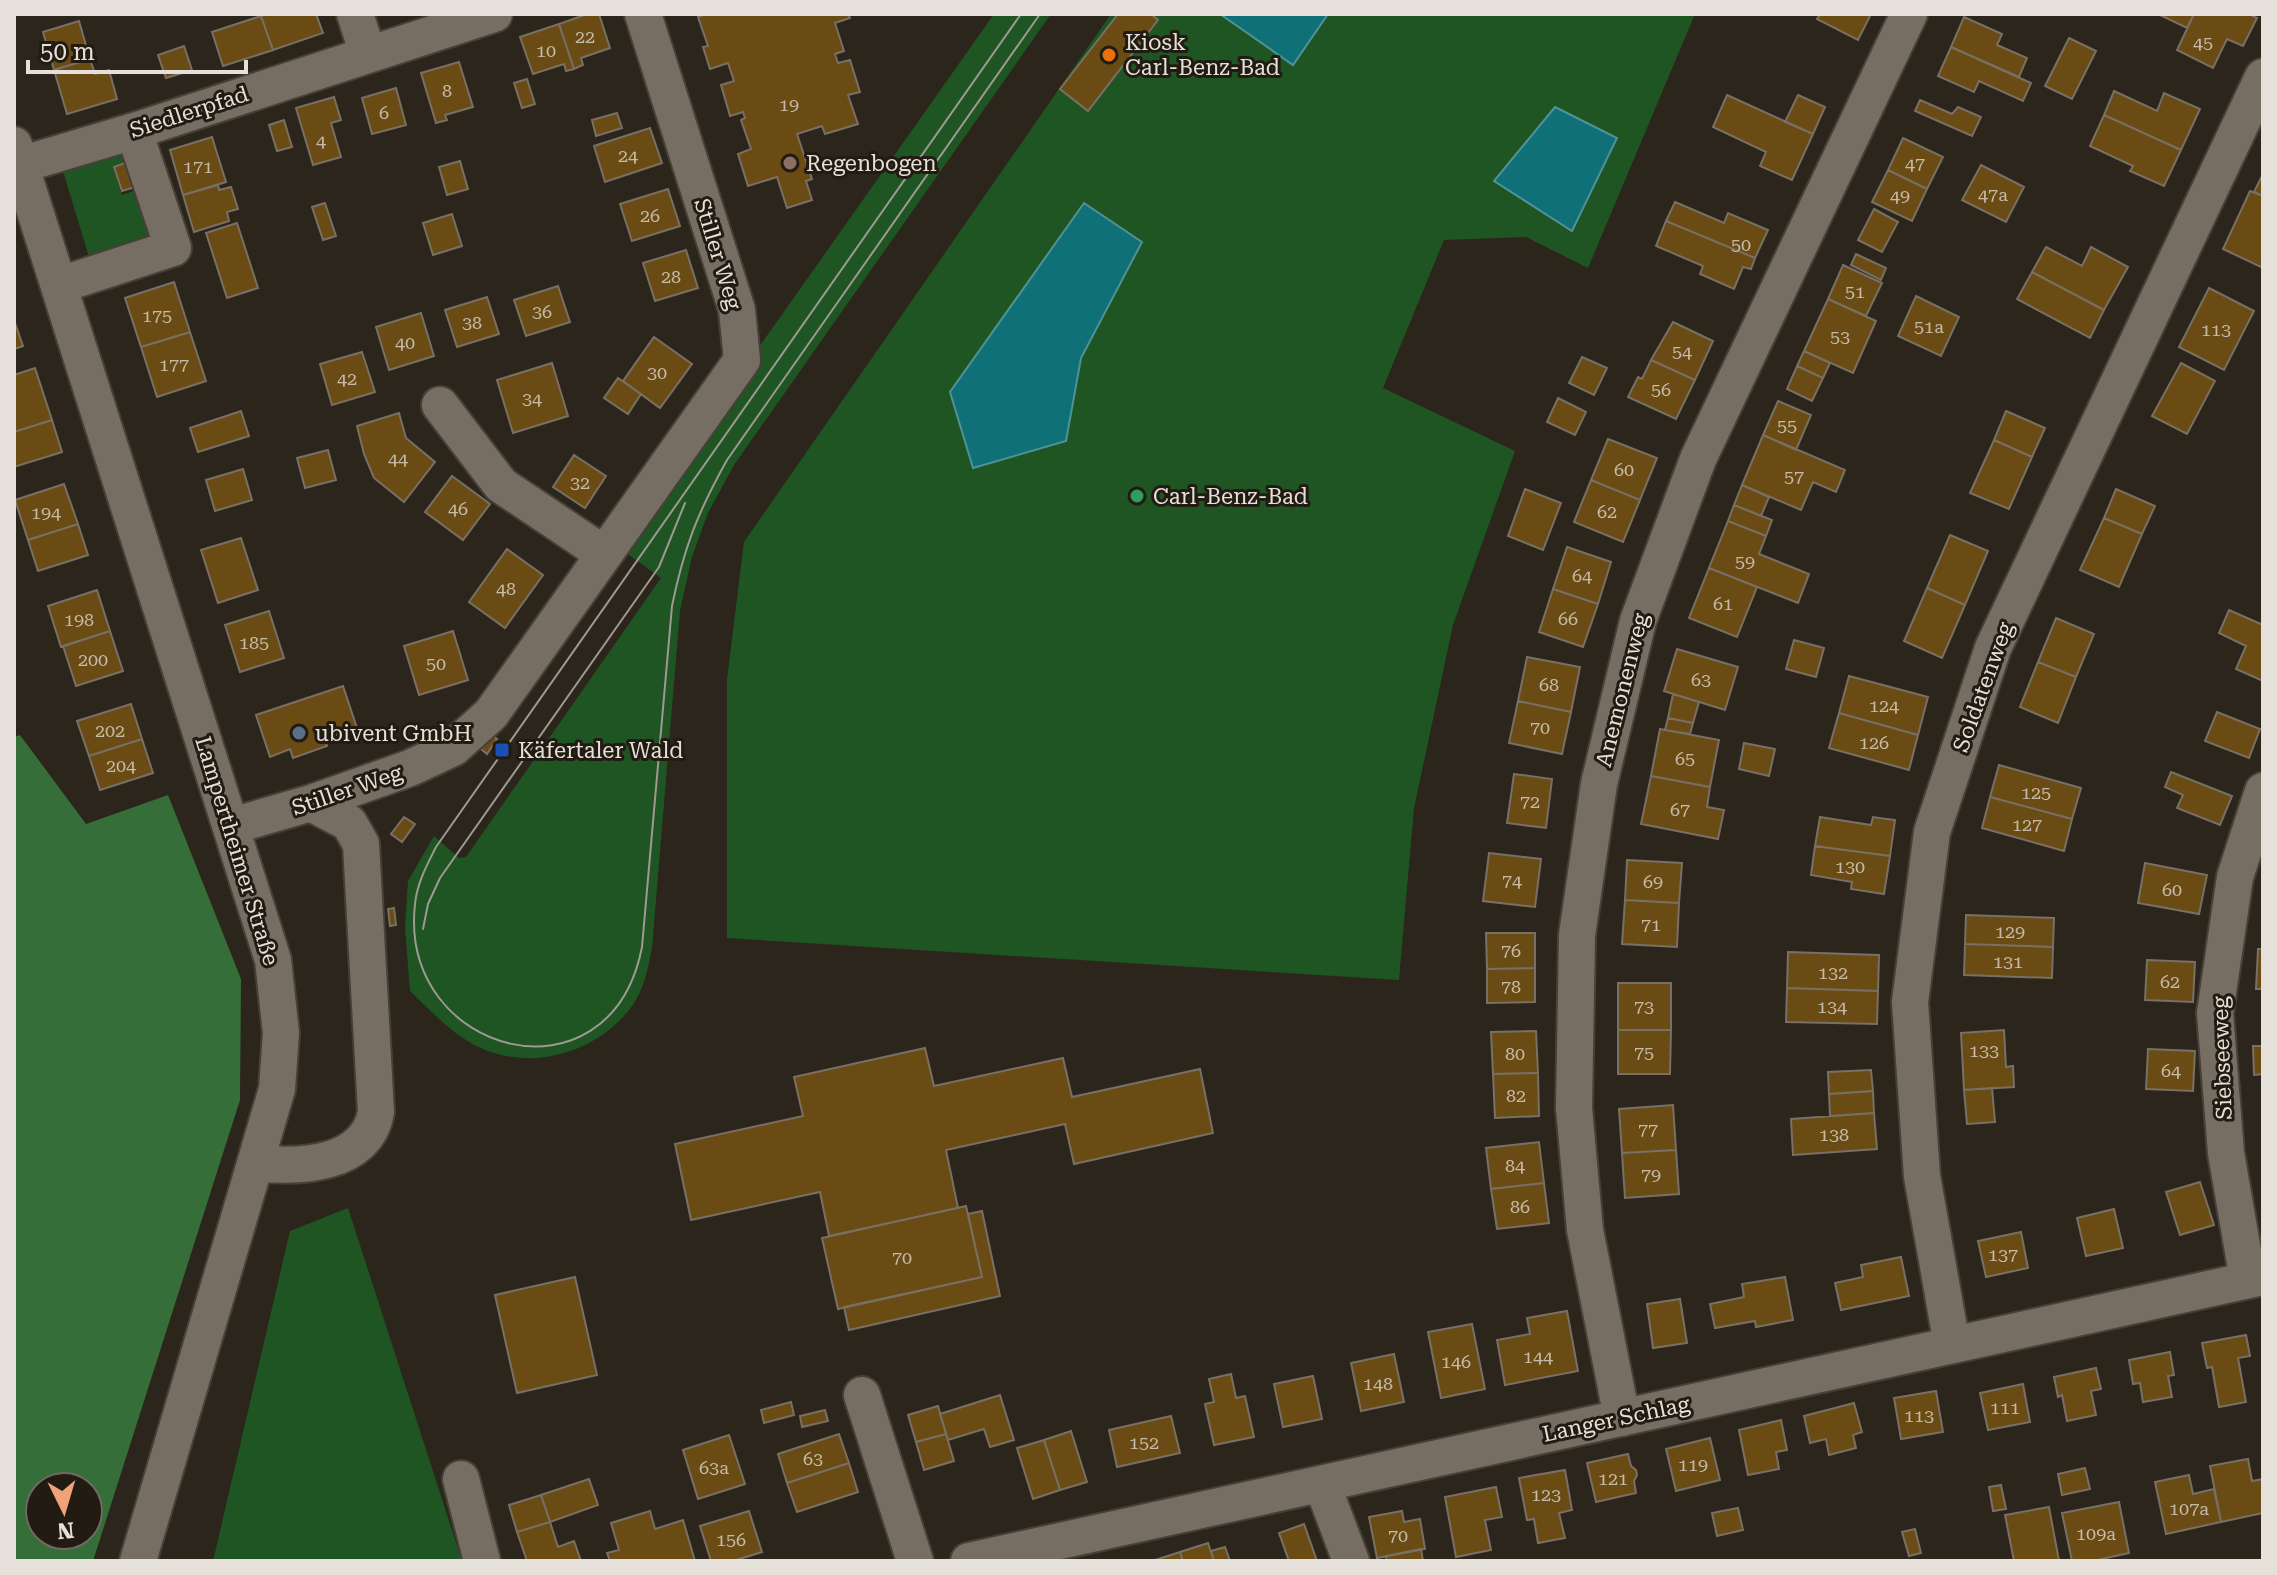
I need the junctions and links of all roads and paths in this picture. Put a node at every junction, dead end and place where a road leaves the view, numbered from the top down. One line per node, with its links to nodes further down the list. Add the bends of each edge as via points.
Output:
1 (355, 14): 5 (street)
2 (494, 14): 5 (street, Siedlerpfad)
3 (643, 14): 11 (street, Stiller Weg, via 737,310 742,360)
4 (1909, 14): 19 (street, Anemonenweg, via 1698,459 1638,621 1599,784 1577,935 1574,1108 1585,1230)
5 (368, 54): 7 (street, Siedlerpfad)
6 (2263, 77): 17 (street, Soldatenweg, via 1993,648 1932,832 1910,1002 1922,1176)
7 (134, 131): 8 (street, Siedlerpfad); 9 (street, via 173,248)
8 (17, 155): 9 (street, Lampertheimer Straße)
9 (60, 285): 14 (street, Lampertheimer Straße)
10 (440, 405): 11 (street, via 501,485)
11 (604, 554): 13 (street, Stiller Weg, via 491,714 453,748)
12 (2263, 791): 16 (street, Siebseeweg, via 2235,877 2215,1013 2226,1153)
13 (311, 803): 14 (street, Stiller Weg); 15 (street, via 349,823 361,844 376,1112 367,1138 351,1151 304,1163)
14 (232, 826): 15 (street, Lampertheimer Straße, via 273,960 281,1033 277,1089)
15 (257, 1163): 22 (street, Lampertheimer Straße)
16 (2256, 1278): 17 (street, Langer Schlag)
17 (1952, 1345): 19 (street, Langer Schlag)
18 (862, 1395): 24 (street)
19 (1622, 1418): 21 (street, Langer Schlag)
20 (461, 1479): 23 (street)
21 (1322, 1484): 25 (street, Langer Schlag); 26 (street)
22 (138, 1561)
23 (482, 1561)
24 (915, 1561)
25 (969, 1561)
26 (1351, 1561)

